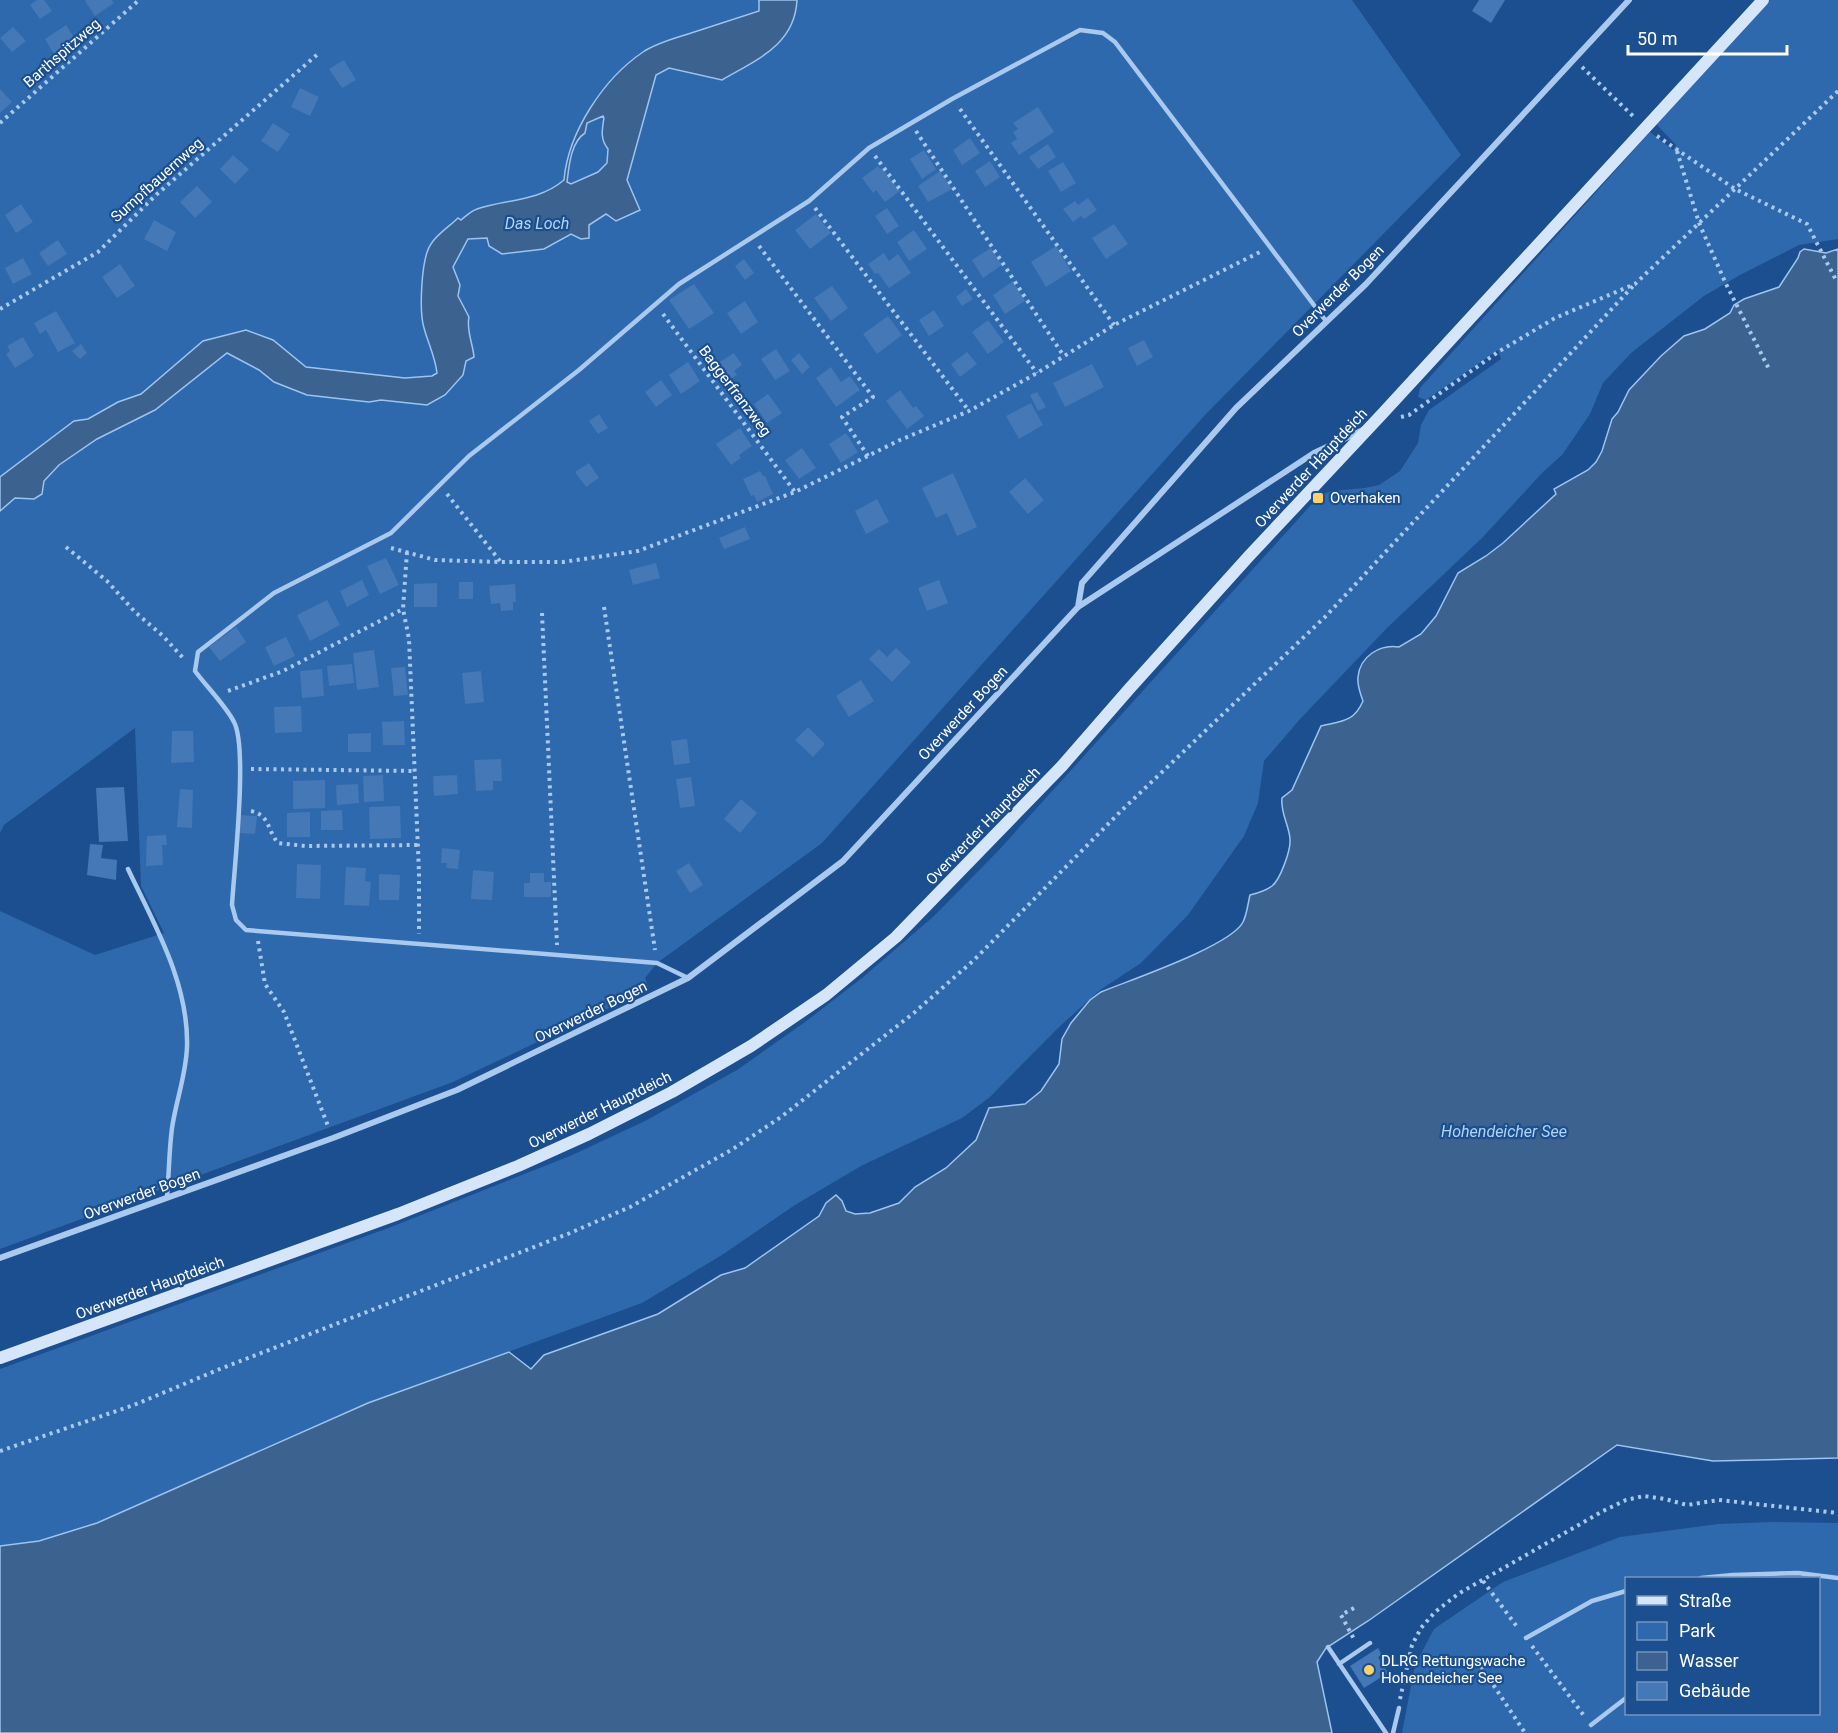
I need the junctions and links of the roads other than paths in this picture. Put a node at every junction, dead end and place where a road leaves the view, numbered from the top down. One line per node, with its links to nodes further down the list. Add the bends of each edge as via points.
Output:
1 (1629, 0): 3 (street, Overwerder Bogen, via 1366,284)
2 (1763, 0): 4 (street, Overwerder Hauptdeich)
3 (1326, 321): 5 (street, Overwerder Bogen, via 1236,408 1082,583); 7 (lane, via 1116,42 1103,33 1080,30 869,148 810,201 679,284 579,370 469,456 391,533 274,593 198,652 195,671 235,723 239,769 232,905 236,920 246,930 657,963)
4 (1372, 426): 5 (street, Overwerder Bogen, via 1314,453); 10 (street, Overwerder Hauptdeich, via 1233,573 1062,766 896,937 826,995 760,1040 662,1097 518,1166 398,1214)
5 (1078, 607): 7 (street, Overwerder Bogen, via 843,861)
6 (128, 869): 8 (lane, via 166,949 183,1003 187,1045 172,1127)
7 (688, 978): 8 (street, Overwerder Bogen, via 457,1090)
8 (167, 1197): 9 (street, Overwerder Bogen)
9 (0, 1258)
10 (0, 1358)
11 (1797, 1576): 12 (lane); 13 (lane)
12 (1712, 1577)
13 (1818, 1577)
14 (1820, 1577): 15 (lane)
15 (1838, 1578)
16 (1625, 1591): 17 (lane, via 1592,1601)
17 (1526, 1638)
18 (1370, 1643): 20 (lane)
19 (1328, 1647): 20 (lane)
20 (1339, 1664): 24 (lane)
21 (1625, 1699): 23 (lane)
22 (1398, 1708): 25 (lane)
23 (1591, 1725)
24 (1386, 1733)
25 (1393, 1733)

